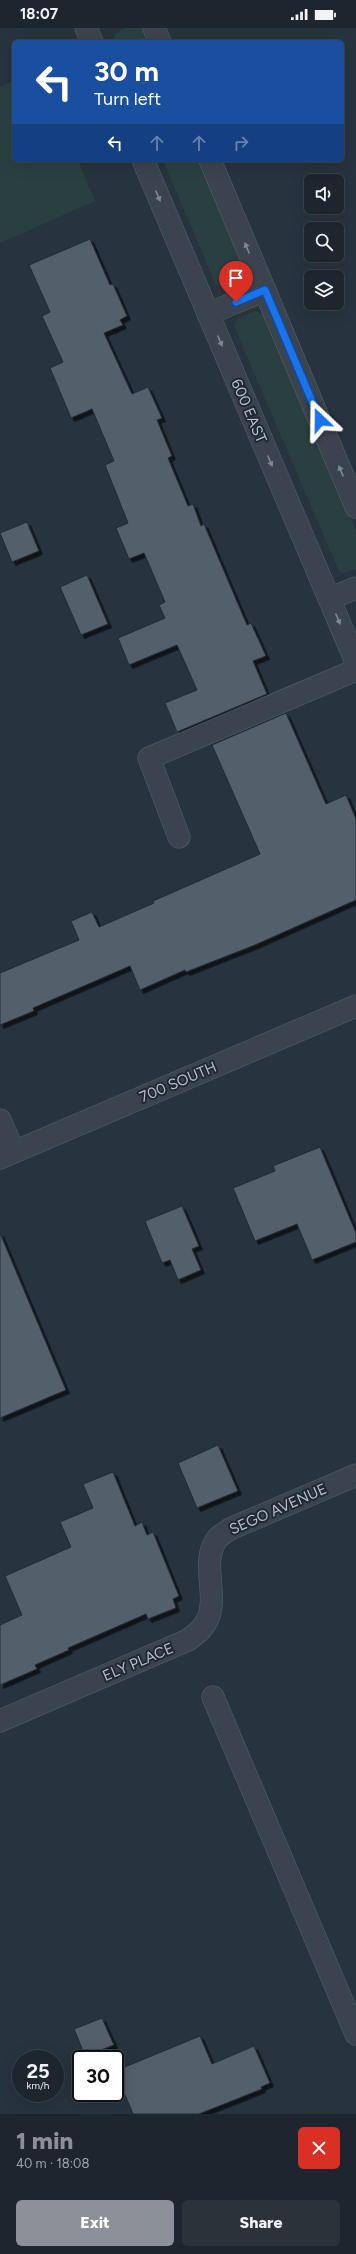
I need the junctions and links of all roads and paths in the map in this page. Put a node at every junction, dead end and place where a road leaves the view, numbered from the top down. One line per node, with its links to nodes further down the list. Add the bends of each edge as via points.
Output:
1 (86, 28): 3 (street)
2 (154, 28): 4 (street)
3 (91, 40)
4 (159, 40)
5 (144, 162): 8 (street, 600 EAST, one-way to 8)
6 (211, 162): 7 (street, one-way to 6)
7 (265, 290): 8 (street); 9 (street, one-way to 7)
8 (208, 314): 11 (street, 600 EAST, one-way to 11)
9 (356, 507)
10 (356, 588): 11 (street)
11 (329, 599): 12 (street, 600 EAST, one-way to 12)
12 (356, 662)
13 (356, 670): 14 (street, via 149,758)
14 (179, 836)
15 (356, 1006): 17 (street, 700 SOUTH)
16 (0, 1120): 17 (street)
17 (7, 1155)
18 (356, 1475): 19 (street, SEGO AVENUE, via 230,1529 218,1538)
19 (210, 1554): 21 (street, ELY PLACE, via 210,1610 203,1627 188,1640)
20 (213, 1697): 22 (street)
21 (0, 1721)
22 (356, 2034)

